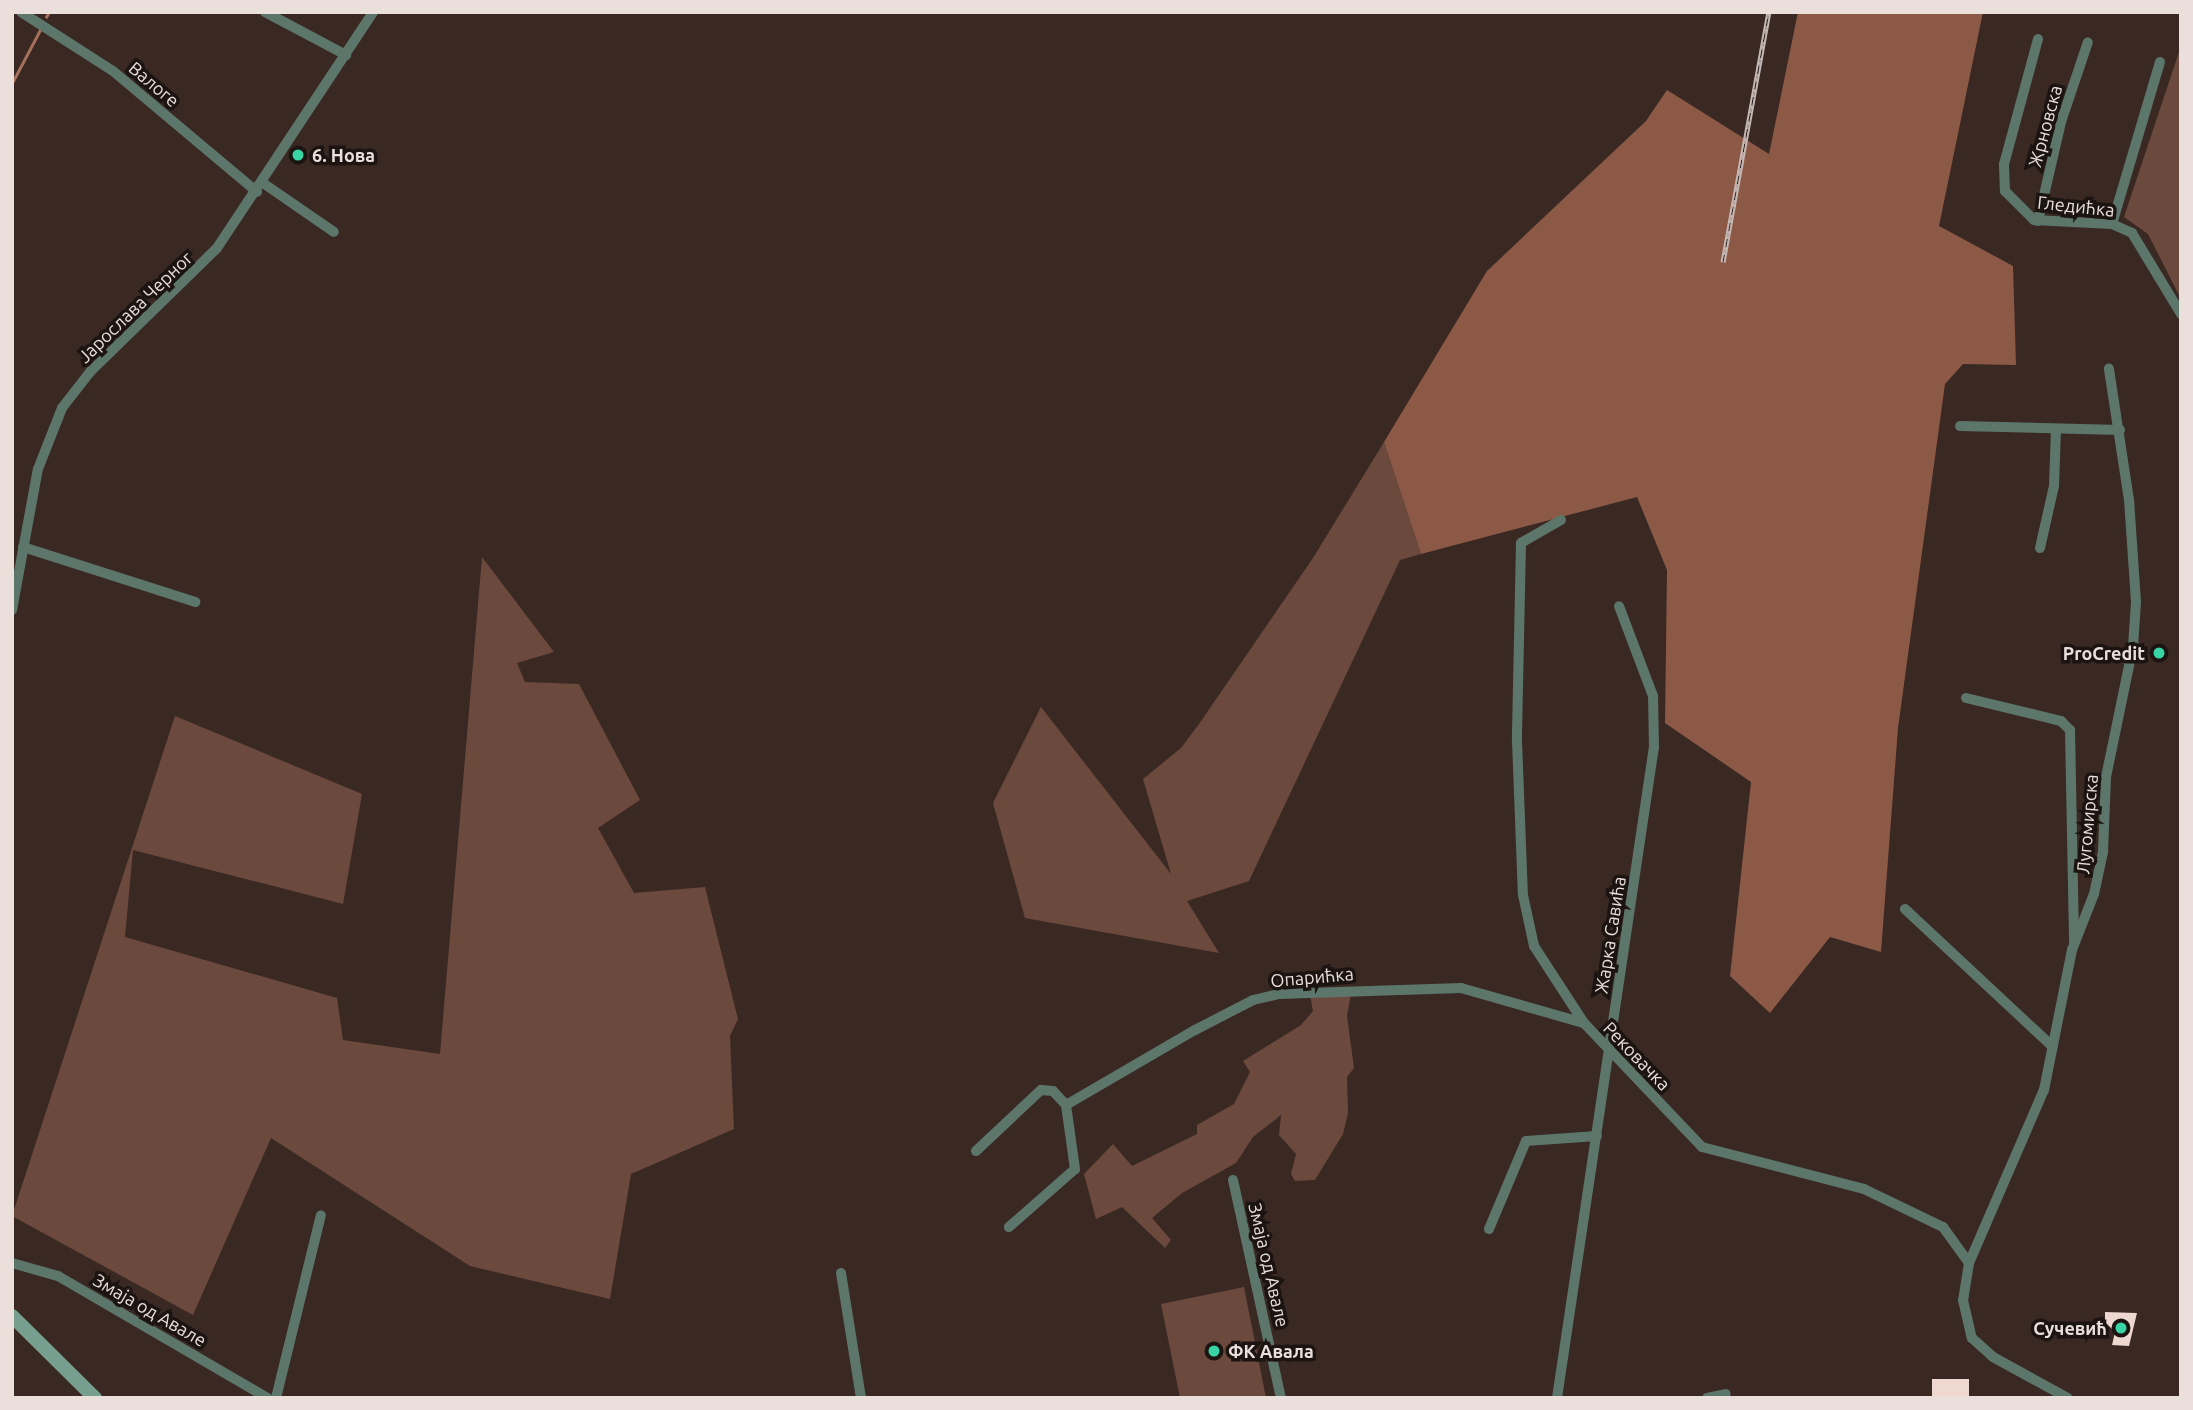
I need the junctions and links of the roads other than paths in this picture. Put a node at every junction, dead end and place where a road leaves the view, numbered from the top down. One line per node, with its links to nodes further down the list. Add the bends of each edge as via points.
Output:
1 (20, 12): 8 (street, Валоге, via 113,71)
2 (265, 12): 6 (street)
3 (373, 12): 6 (street, Јарослава Черног)
4 (2038, 39): 9 (street, Гледићка, via 2002,178 2020,211)
5 (2088, 42): 9 (street, Жрновска, via 2061,121)
6 (346, 55): 8 (street, Јарослава Черног)
7 (2160, 62): 10 (street)
8 (260, 188): 11 (street, Валоге); 18 (street, Јарослава Черног, via 203,264 90,372 62,408 43,449)
9 (2038, 221): 10 (street, Гледићка)
10 (2112, 224): 12 (street, Гледићка, via 2138,240)
11 (334, 232)
12 (2181, 314)
13 (2109, 369): 16 (street, Лугомирска)
14 (1960, 426): 15 (street)
15 (2056, 429): 16 (street); 19 (street, via 2054,486)
16 (2120, 430): 25 (street, Лугомирска, via 2134,550 2134,638 2106,777 2099,877)
17 (1561, 520): 26 (street, Рековачка, via 1521,543 1516,705 1522,862 1534,946)
18 (23, 547): 20 (street); 22 (street, Јарослава Черног)
19 (2040, 548)
20 (195, 602)
21 (1619, 606): 27 (street, Жарка Савића, via 1655,713)
22 (12, 610)
23 (1966, 698): 25 (street, via 2061,721 2070,730)
24 (1905, 909): 28 (street)
25 (2074, 942): 28 (street, Лугомирска)
26 (1584, 1023): 27 (street, Рековачка); 29 (street, Опарићка, via 1461,988 1279,994 1254,1000 1207,1024)
27 (1608, 1047): 30 (street, Жарка Савића); 37 (street, Рековачка, via 1702,1147 1818,1174 1917,1210 1947,1231)
28 (2053, 1047): 37 (street, Лугомирска, via 2039,1106)
29 (1066, 1105): 31 (street, via 1052,1091 1041,1090); 34 (street, via 1076,1169)
30 (1597, 1136): 35 (street, via 1526,1141); 46 (street, Жарка Савића)
31 (975, 1151)
32 (1233, 1180): 45 (street, Змаја од Авале)
33 (321, 1215): 43 (street)
34 (1009, 1227)
35 (1489, 1229)
36 (12, 1263): 42 (street, Змаја од Авале, via 58,1276)
37 (1969, 1263): 48 (street, via 1963,1300 1972,1338 1993,1357)
38 (841, 1273): 44 (street)
39 (12, 1316): 41 (main road)
40 (1726, 1394): 47 (street)
41 (95, 1398)
42 (268, 1398)
43 (276, 1398)
44 (861, 1398)
45 (1281, 1398)
46 (1557, 1398)
47 (1707, 1398)
48 (2068, 1398)

